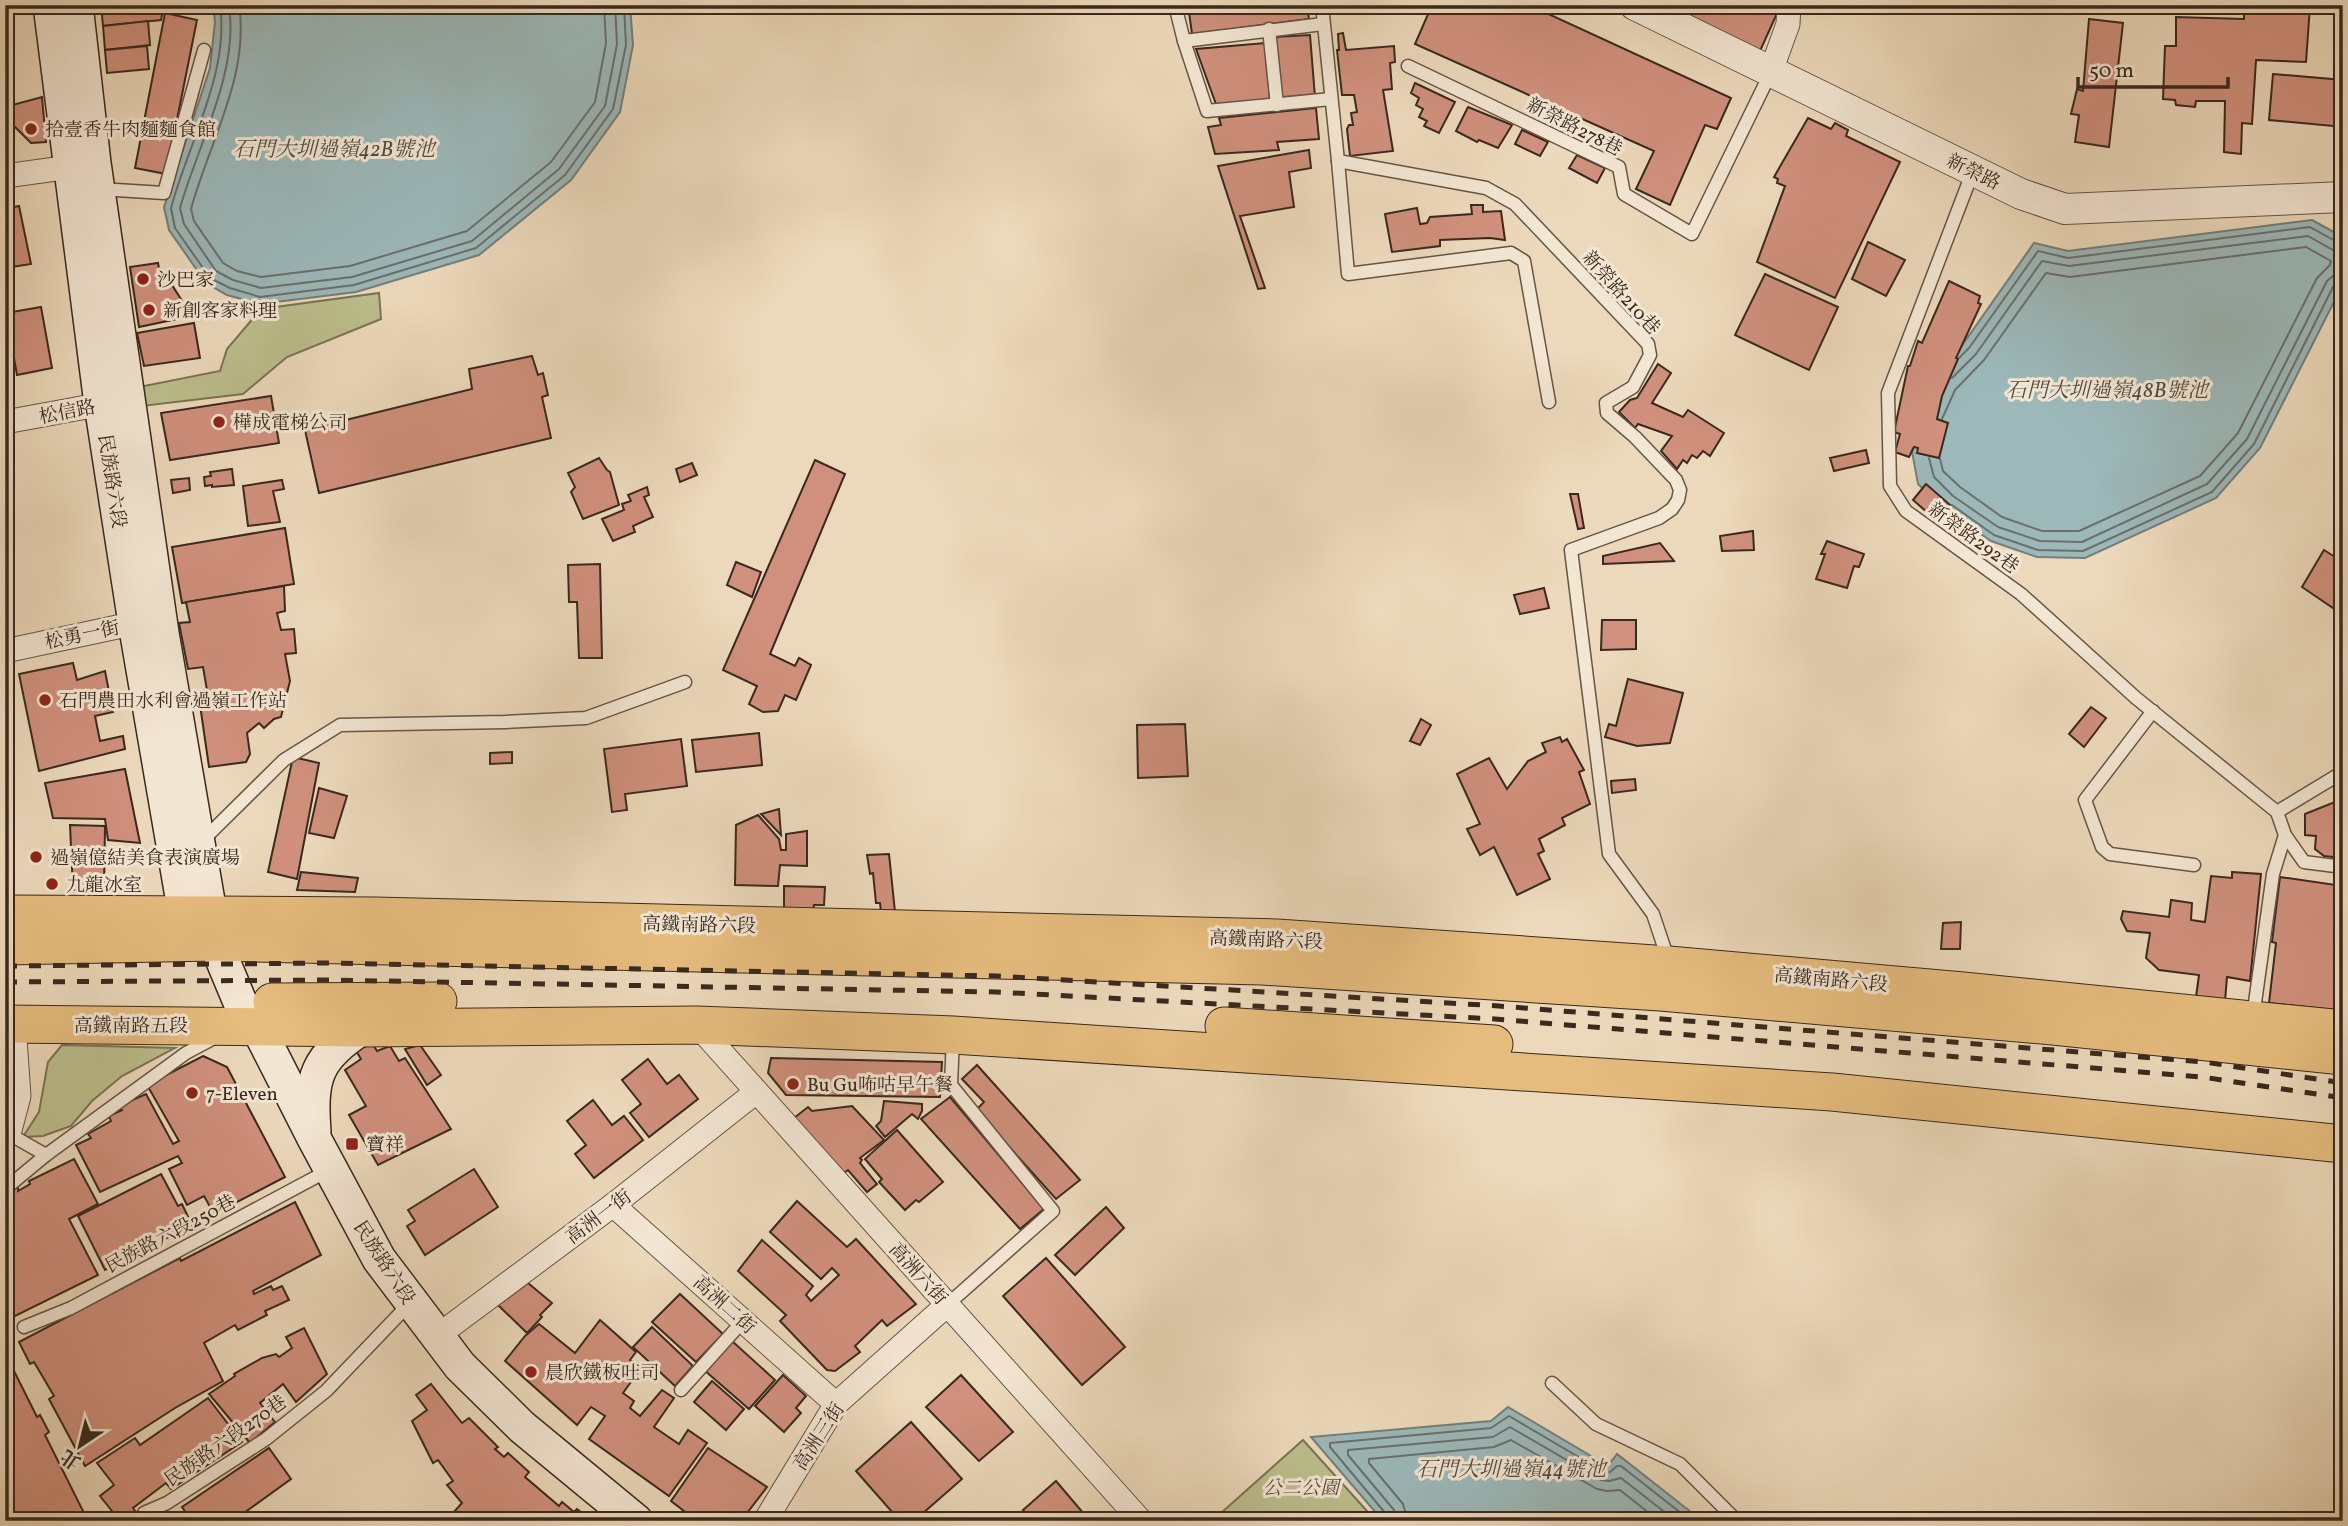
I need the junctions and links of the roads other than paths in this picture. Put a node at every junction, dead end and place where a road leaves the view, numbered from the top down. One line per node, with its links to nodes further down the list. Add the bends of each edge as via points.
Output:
1 (50, 5): 18 (main road, 民族路六段)
2 (75, 5): 18 (main road, 民族路六段)
3 (1175, 5): 9 (lane)
4 (1322, 5): 7 (lane)
5 (1635, 5): 12 (street, 新榮路)
6 (1789, 5): 12 (street, via 1788,24)
7 (1323, 24): 8 (lane); 13 (lane)
8 (1269, 29): 9 (lane); 14 (lane)
9 (1184, 41): 14 (lane, via 1207,111)
10 (204, 50): 18 (lane, via 164,193)
11 (1408, 66): 12 (lane, 新榮路278巷, via 1619,167 1624,194 1692,234)
12 (1771, 71): 16 (street, 新榮路)
13 (1331, 99): 14 (lane); 15 (lane)
14 (1277, 105)
15 (1338, 161): 21 (lane, via 1348,274 1511,253 1524,261); 38 (lane, 新榮路210巷, via 1486,188 1515,204 1648,344 1650,355 1633,387 1606,403 1607,413 1676,480 1678,500 1659,518 1571,550 1609,854 1653,914)
16 (1973, 170): 19 (street, 新榮路, via 2064,209); 26 (lane, 新榮路292巷, via 1888,393 1890,486 1906,512 2021,594)
17 (5, 176): 18 (street)
18 (83, 176): 20 (main road, 民族路六段)
19 (2343, 197)
20 (114, 402): 22 (street, 松信路); 23 (main road, 民族路六段)
21 (1549, 402)
22 (5, 422)
23 (147, 621): 24 (street, 松勇一街); 30 (main road, 民族路六段); 33 (main road, 民族路六段)
24 (5, 650)
25 (685, 682): 30 (lane, via 586,718 340,724 284,760)
26 (2152, 711): 28 (lane, 新榮路292巷); 31 (lane, via 2085,800 2102,847 2110,854)
27 (2343, 772): 28 (lane)
28 (2277, 812): 29 (lane)
29 (2285, 835): 32 (lane, via 2304,862); 42 (lane, via 2273,874)
30 (198, 845): 33 (lane); 35 (main road, 民族路六段)
31 (2194, 865)
32 (2343, 867)
33 (176, 869): 35 (main road, 民族路六段)
34 (5, 914): 35 (main road)
35 (203, 923): 36 (main road, 高鐵南路六段, via 374,916); 37 (main road); 39 (main road, 高鐵南路六段); 41 (main road, 民族路六段)
36 (1359, 943): 38 (main road, 高鐵南路六段); 39 (main road)
37 (5, 946)
38 (1669, 965): 42 (main road, 高鐵南路六段)
39 (1262, 966): 47 (main road, 高鐵南路六段, via 1660,992)
40 (8, 1017): 41 (main road, 高鐵南路五段); 51 (street, via 19,1096)
41 (245, 1018): 44 (main road); 46 (main road, via 709,1000); 52 (main road, 民族路六段); 54 (lane, via 186,1053)
42 (2253, 1020): 47 (main road, 高鐵南路六段)
43 (697, 1025): 44 (main road); 45 (main road); 49 (street, 高洲六街)
44 (362, 1028): 52 (main road, via 337,1045 316,1078 312,1101)
45 (954, 1035): 48 (main road); 59 (lane, via 951,1085 1054,1211)
46 (1395, 1037): 48 (main road); 50 (main road, via 1865,1072)
47 (2343, 1051)
48 (1273, 1055): 53 (main road, via 1832,1092)
49 (756, 1092): 57 (street, 高洲一街); 59 (street, 高洲六街)
50 (2343, 1119)
51 (7, 1135): 54 (lane)
52 (315, 1140): 55 (main road, 民族路六段)
53 (2343, 1144)
54 (46, 1155): 56 (lane)
55 (331, 1169): 58 (main road, 民族路六段, via 379,1259); 61 (lane, 民族路六段250巷, via 71,1308)
56 (5, 1189)
57 (613, 1205): 60 (street, 高洲二街); 62 (street, 高洲一街)
58 (411, 1302): 62 (main road, 民族路六段); 66 (lane, 民族路六段270巷, via 326,1391 266,1439)
59 (947, 1305): 65 (street, 高洲三街); 69 (street, 高洲六街)
60 (743, 1321): 64 (lane); 65 (street, 高洲二街)
61 (24, 1327)
62 (436, 1337): 67 (main road, 民族路六段, via 522,1427)
63 (1552, 1383): 70 (lane, via 1596,1424 1680,1464)
64 (681, 1390)
65 (836, 1404): 68 (street, 高洲三街)
66 (144, 1513)
67 (636, 1521)
68 (765, 1521)
69 (1140, 1521)
70 (1737, 1521)

